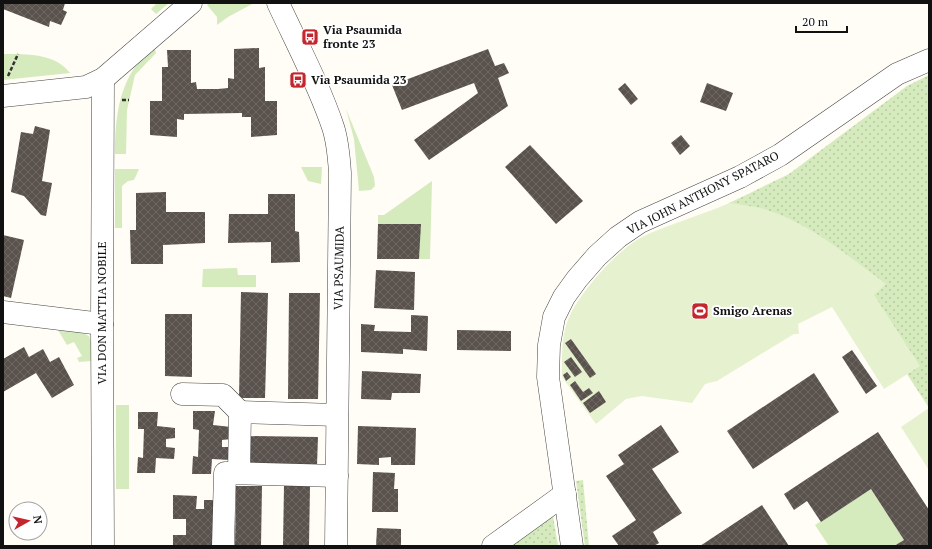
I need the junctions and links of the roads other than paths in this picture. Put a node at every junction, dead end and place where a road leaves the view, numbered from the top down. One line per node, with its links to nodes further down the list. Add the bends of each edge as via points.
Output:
1 (191, 3): 4 (street)
2 (278, 3): 10 (street, VIA PSAUMIDA, via 322,100 333,128 338,153 340,180)
3 (929, 60): 13 (street, VIA JOHN ANTHONY SPATARO, via 897,74 780,155 740,177 640,222 618,237 577,279 554,317 548,345 548,377)
4 (102, 79): 5 (street, via 86,87); 7 (street, VIA DON MATTIA NOBILE)
5 (5, 88)
6 (3, 312): 7 (street)
7 (102, 324): 14 (street, VIA DON MATTIA NOBILE)
8 (182, 394): 9 (street, via 223,396)
9 (240, 412): 10 (street); 11 (street)
10 (337, 415): 12 (street, VIA PSAUMIDA)
11 (239, 473): 12 (street); 15 (street, via 225,473)
12 (337, 476): 16 (street, VIA PSAUMIDA)
13 (565, 494): 17 (street); 18 (street, VIA JOHN ANTHONY SPATARO)
14 (103, 546)
15 (223, 546)
16 (336, 546)
17 (493, 546)
18 (572, 546)

